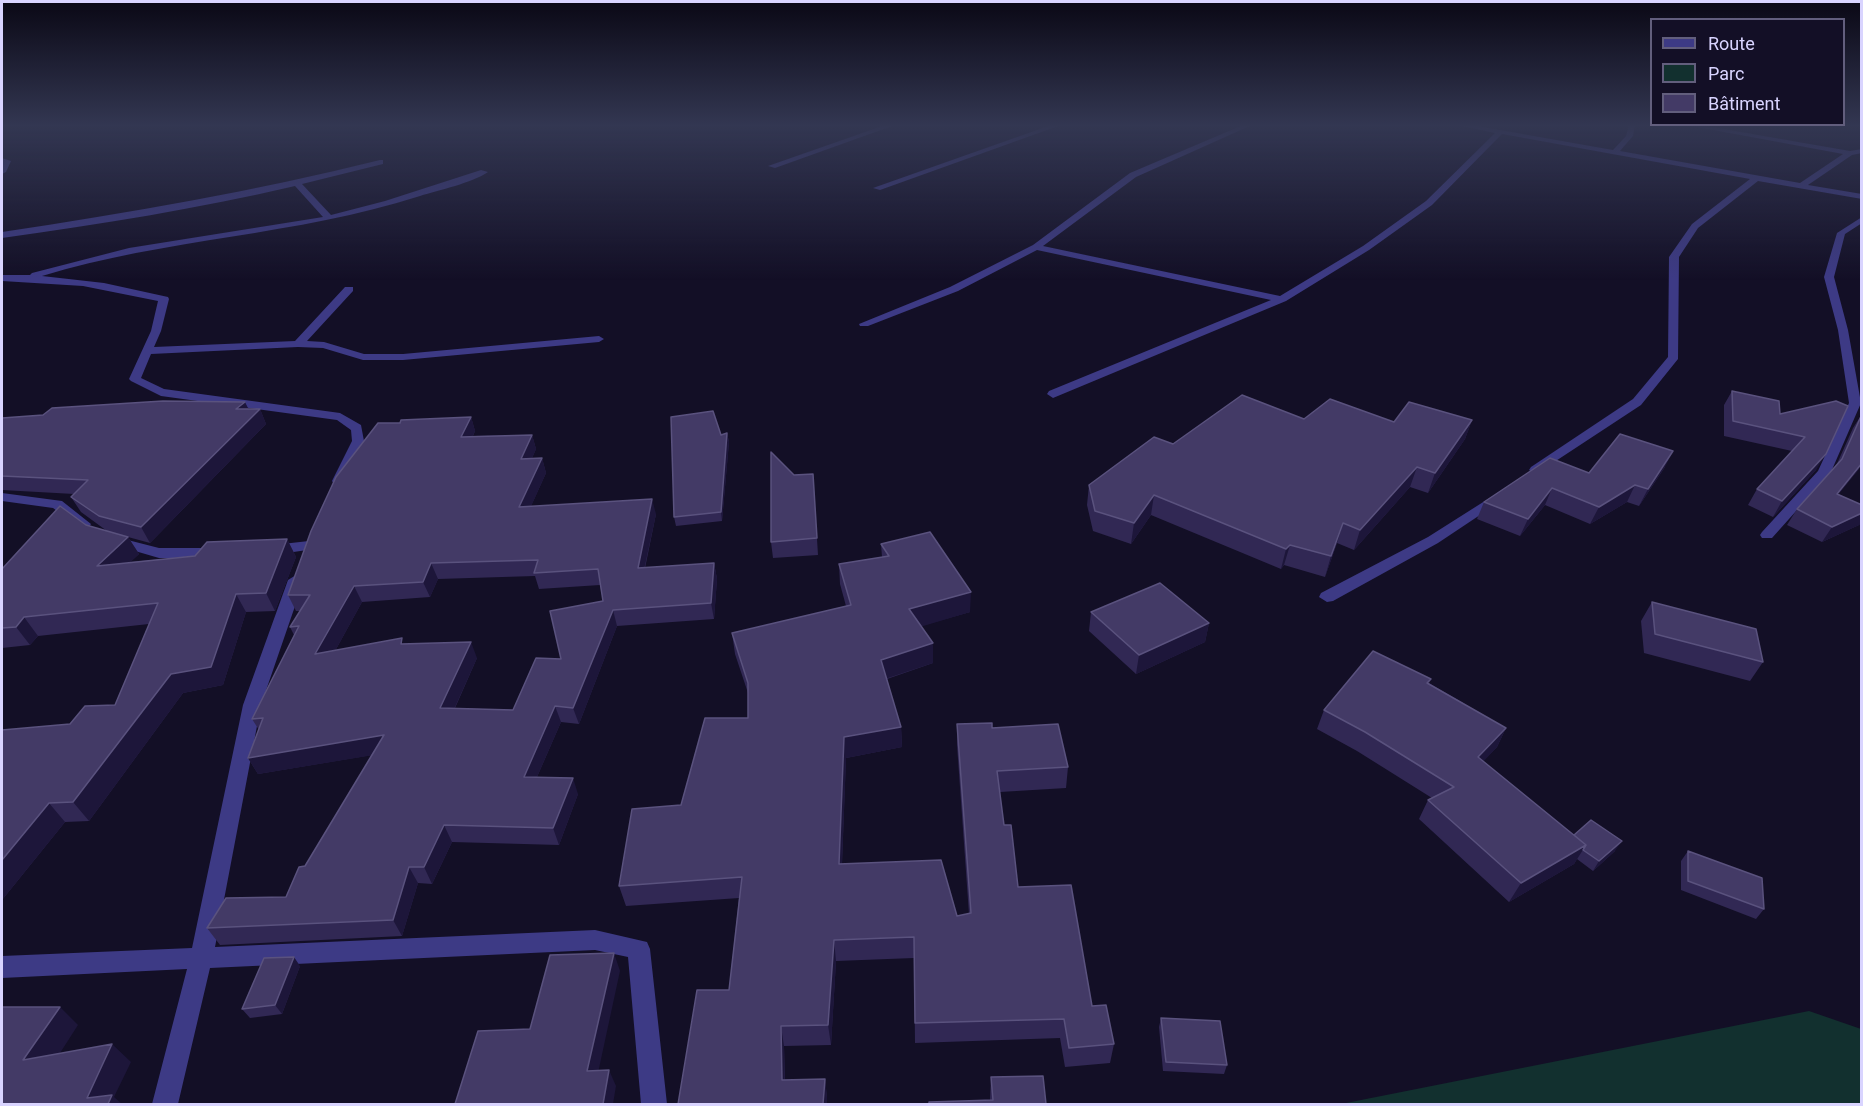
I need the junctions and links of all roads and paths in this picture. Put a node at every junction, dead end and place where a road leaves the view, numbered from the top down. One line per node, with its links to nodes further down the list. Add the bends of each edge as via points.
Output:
1 (326, 177): 9 (street)
2 (471, 177): 13 (street, via 403,200)
3 (910, 177): 11 (street)
4 (1131, 177): 16 (street)
5 (1455, 177): 20 (street, via 1429,203 1366,248)
6 (1748, 177): 8 (street)
7 (1815, 177): 10 (street)
8 (1756, 178): 10 (street); 31 (street, via 1695,226 1674,257 1674,357 1636,402 1434,540)
9 (298, 184): 13 (street); 15 (street, via 189,207)
10 (1803, 185): 12 (street)
11 (877, 188)
12 (1862, 197)
13 (329, 218): 17 (street, via 135,248)
14 (1862, 219): 28 (street, via 1841,234 1828,277 1843,330 1855,403 1824,472)
15 (2, 235)
16 (1036, 247): 20 (street); 21 (street, via 954,289)
17 (30, 277): 18 (street); 24 (street, via 124,288 164,299)
18 (2, 278)
19 (350, 289): 23 (street)
20 (1282, 299): 25 (street)
21 (864, 324)
22 (599, 339): 23 (street, via 403,357 363,357 324,345)
23 (298, 344): 24 (street)
24 (147, 351): 26 (street, via 135,379 161,392 340,417 357,428 358,441)
25 (1053, 394)
26 (333, 493)
27 (2, 497): 30 (street, via 57,504 98,534 159,553)
28 (1767, 535)
29 (255, 552): 32 (street, via 311,540 252,705)
30 (234, 553)
31 (1327, 597)
32 (201, 959): 33 (street); 34 (street); 35 (street, via 595,939 639,949)
33 (2, 967)
34 (165, 1104)
35 (654, 1104)

